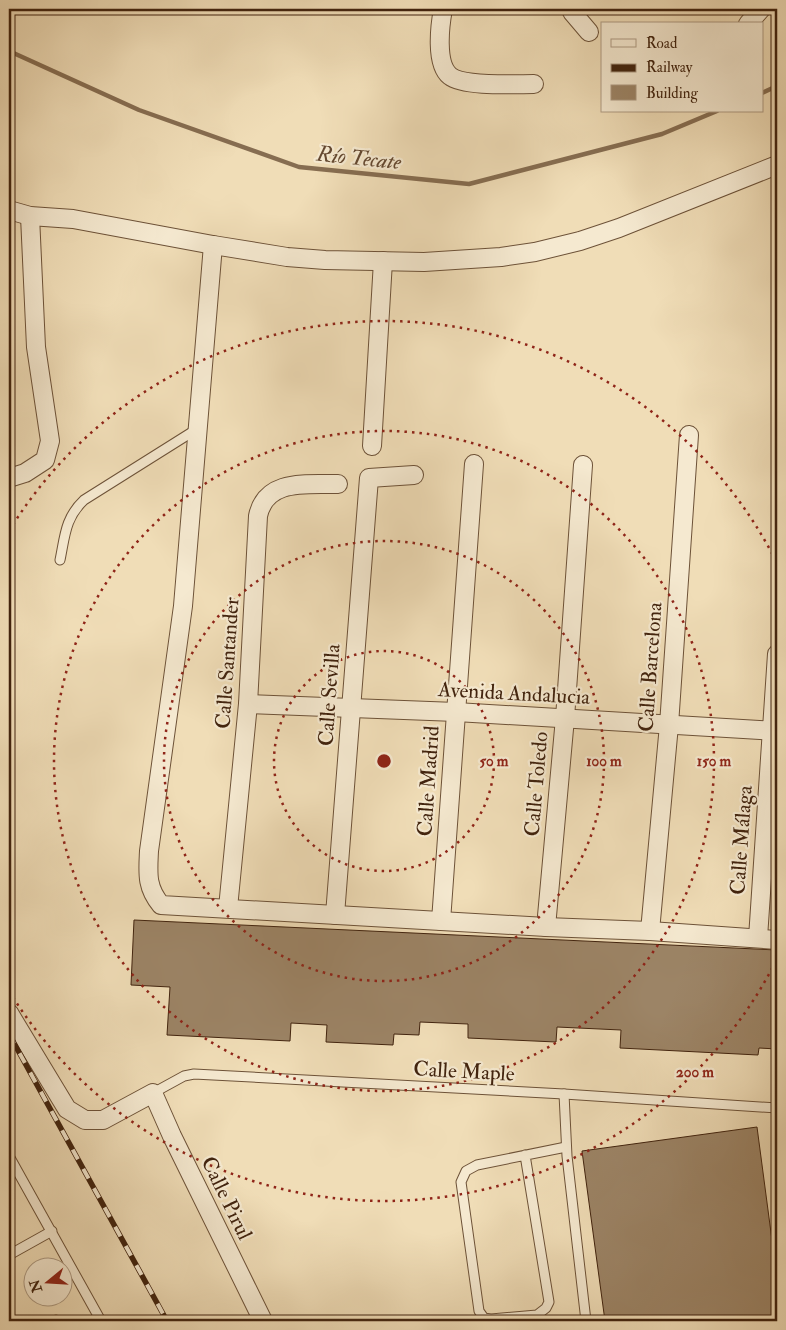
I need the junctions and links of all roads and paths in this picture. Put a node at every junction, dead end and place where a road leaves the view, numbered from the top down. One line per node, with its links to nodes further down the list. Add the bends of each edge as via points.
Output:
1 (443, 9): 6 (street, via 440,37 442,63 448,75 457,81 472,83)
2 (572, 9): 5 (street)
3 (761, 9): 4 (street)
4 (750, 22)
5 (589, 32)
6 (534, 84)
7 (777, 165): 11 (street, via 619,228 535,252 424,262)
8 (9, 210): 9 (street)
9 (30, 216): 10 (street, via 73,218); 18 (street, via 36,347 50,441 45,460 25,473)
10 (212, 245): 11 (street, via 287,257); 12 (street)
11 (383, 261): 14 (street)
12 (197, 429): 20 (lane, via 75,508 69,519); 28 (street, via 182,606 148,871 149,885 161,905)
13 (689, 435): 26 (street, Calle Barcelona)
14 (372, 446)
15 (474, 464): 24 (street, Calle Madrid)
16 (583, 465): 25 (street, Calle Toledo)
17 (414, 474): 23 (street, Calle Sevilla, via 368,478)
18 (9, 478)
19 (338, 484): 22 (street, Calle Santander, via 280,488 259,508)
20 (60, 560)
21 (777, 654): 27 (street, Calle Málaga)
22 (248, 704): 23 (street, Avenida Andalucia); 28 (street, Calle Santander)
23 (351, 708): 24 (street, Avenida Andalucia); 29 (street, Calle Sevilla)
24 (456, 712): 25 (street, Avenida Andalucia); 30 (street, Calle Madrid)
25 (565, 718): 26 (street, Avenida Andalucia); 31 (street, Calle Toledo)
26 (669, 725): 27 (street, Avenida Andalucia); 32 (street, Calle Barcelona)
27 (774, 730): 33 (street, Calle Málaga)
28 (228, 908): 29 (street)
29 (335, 915): 30 (street)
30 (441, 921): 31 (street)
31 (546, 927): 32 (street)
32 (650, 931): 33 (street)
33 (758, 938): 34 (street)
34 (777, 940)
35 (9, 1013): 36 (street, via 67,1109 85,1120 103,1120)
36 (153, 1093): 37 (lane, Calle Maple, via 194,1074); 46 (street, Calle Pirul)
37 (564, 1094): 38 (lane, Calle Maple); 39 (lane)
38 (777, 1108)
39 (566, 1146): 40 (lane); 47 (lane)
40 (525, 1155): 40 (lane, via 477,1165 466,1171 461,1182 479,1311 484,1318 492,1320 537,1315 549,1302)
41 (9, 1156): 42 (lane)
42 (13, 1171): 43 (lane)
43 (52, 1231): 44 (lane); 45 (lane)
44 (9, 1255)
45 (101, 1321)
46 (263, 1321)
47 (586, 1321)

